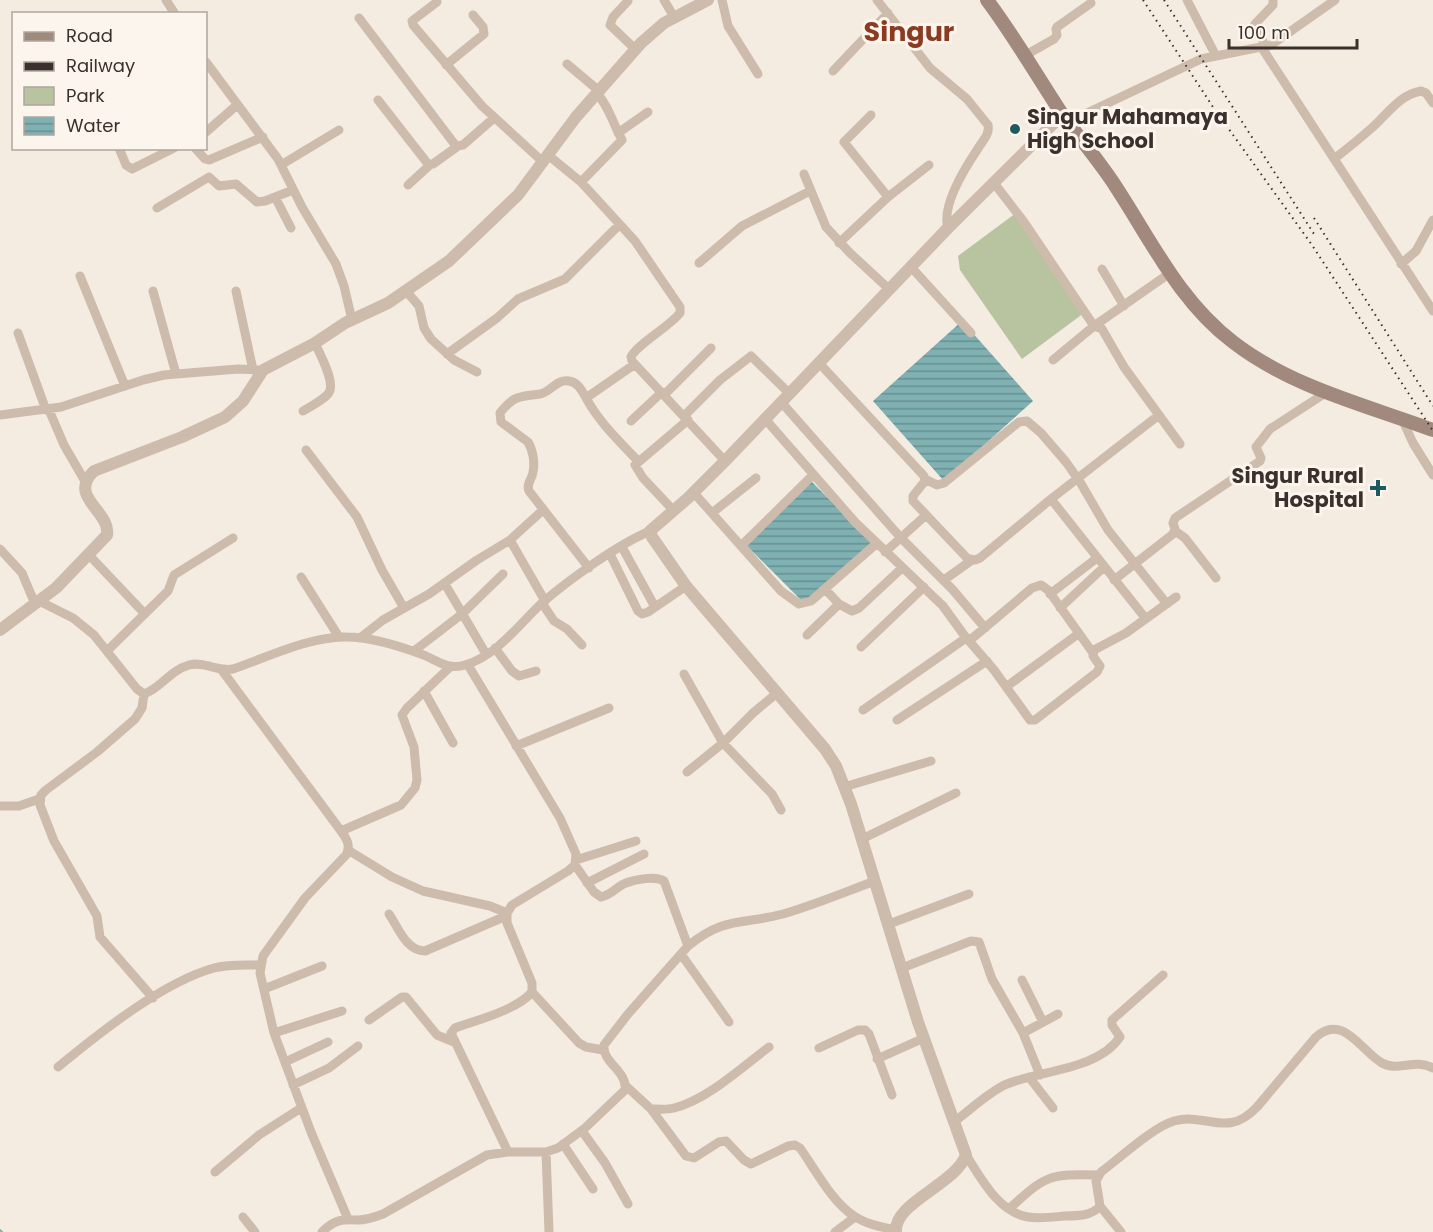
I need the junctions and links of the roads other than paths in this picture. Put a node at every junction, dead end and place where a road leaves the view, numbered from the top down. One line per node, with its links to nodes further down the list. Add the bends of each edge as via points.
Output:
1 (664, 0): 14 (street)
2 (708, 0): 14 (street)
3 (722, 0): 24 (street, via 728,26)
4 (878, 0): 12 (street)
5 (1187, 0): 19 (street)
6 (1273, 0): 16 (street, via 1255,24)
7 (1335, 0): 16 (street)
8 (628, 1): 17 (street, via 610,25)
9 (989, 1): 18 (main road)
10 (437, 2): 22 (street, via 412,23)
11 (1091, 3): 18 (street, via 1057,27 1054,39)
12 (888, 13): 23 (street); 58 (street, via 930,68 967,99 988,124 987,135 950,202)
13 (473, 15): 22 (street, via 484,34)
14 (674, 17): 17 (street)
15 (359, 18): 37 (street)
16 (1264, 48): 19 (street); 42 (street)
17 (635, 49): 25 (street)
18 (1024, 56): 32 (main road)
19 (1216, 56): 32 (street)
20 (207, 63): 28 (street)
21 (567, 64): 25 (street)
22 (446, 65): 31 (street)
23 (833, 71)
24 (758, 74)
25 (597, 91): 35 (street); 41 (street)
26 (378, 100): 43 (street)
27 (1433, 103): 42 (street, via 1421,91 1403,98)
28 (237, 105): 34 (street); 36 (street)
29 (648, 112): 35 (street)
30 (871, 115): 53 (street, via 844,142)
31 (494, 118): 37 (street); 41 (street)
32 (1066, 118): 48 (street); 64 (main road, via 1110,177)
33 (339, 130): 44 (street)
34 (207, 131)
35 (618, 133): 47 (street, via 621,141)
36 (263, 137): 40 (street, via 209,160); 44 (street)
37 (458, 146): 43 (street)
38 (119, 150): 39 (street, via 132,169)
39 (170, 150)
40 (197, 150)
41 (546, 159): 47 (street); 69 (street, via 518,195 469,244)
42 (1334, 159): 61 (street)
43 (430, 164): 49 (street)
44 (281, 165): 50 (street)
45 (929, 165): 53 (street)
46 (804, 174): 51 (street)
47 (581, 182): 56 (street)
48 (994, 183): 58 (street); 73 (street)
49 (408, 185)
50 (293, 190): 52 (street); 72 (street, via 336,264)
51 (810, 191): 59 (street, via 822,221); 60 (street, via 742,226)
52 (275, 197): 54 (street, via 257,202 236,184 219,186 210,177); 57 (street)
53 (888, 197): 59 (street)
54 (157, 208)
55 (1433, 220): 61 (street, via 1416,251)
56 (619, 225): 78 (street, via 564,279 518,299); 80 (street, via 645,255 681,309 669,326 632,353)
57 (291, 228)
58 (948, 228): 62 (street)
59 (840, 243): 66 (street)
60 (699, 263)
61 (1401, 264): 71 (street)
62 (912, 267): 66 (street); 75 (street)
63 (1102, 270): 70 (street)
64 (1170, 273): 70 (street); 86 (main road, via 1194,307 1233,342 1276,369)
65 (80, 276): 85 (street)
66 (890, 290): 81 (street)
67 (153, 291): 84 (street)
68 (236, 291): 82 (street)
69 (406, 291): 72 (street); 78 (street, via 419,306 426,333)
70 (1124, 306): 73 (street)
71 (1433, 311)
72 (352, 320): 76 (street)
73 (1094, 326): 79 (street); 93 (street, via 1102,329)
74 (18, 333): 90 (street)
75 (971, 333)
76 (315, 344): 82 (street); 91 (street, via 331,389 327,396)
77 (711, 348): 87 (street)
78 (447, 354): 83 (street)
79 (1053, 360)
80 (635, 364): 87 (street); 88 (street)
81 (820, 364): 89 (street); 107 (street)
82 (258, 370): 84 (street); 108 (street, via 243,400 225,417 94,471)
83 (477, 372)
84 (176, 374): 85 (street)
85 (125, 386): 90 (street)
86 (1327, 392): 95 (main road); 116 (street, via 1270,429 1256,447 1260,461 1175,518)
87 (663, 394): 94 (street); 97 (street)
88 (586, 398): 101 (street, via 599,419); 111 (street, via 574,382 564,381 543,393 515,397 501,413 501,422 531,447 534,471 527,486)
89 (786, 398): 94 (street, via 751,356 720,380); 96 (street); 118 (street)
90 (48, 410): 92 (street); 108 (street)
91 (303, 411)
92 (0, 415)
93 (1159, 415): 99 (street); 106 (street)
94 (686, 418): 101 (street); 102 (street)
95 (1402, 419): 98 (main road); 104 (street)
96 (766, 420): 102 (street); 103 (street)
97 (631, 421)
98 (1433, 430)
99 (1180, 444)
100 (306, 450): 150 (street, via 353,510)
101 (638, 461): 112 (street, via 638,472)
102 (725, 461): 109 (street)
103 (813, 475): 120 (street); 121 (street)
104 (1433, 475)
105 (756, 478): 113 (street)
106 (1078, 478): 107 (street, via 1041,433 1023,420 944,483 937,485); 110 (street); 129 (street, via 1102,522)
107 (925, 479): 114 (street, via 912,498)
108 (86, 483): 126 (street, via 87,496 108,531)
109 (694, 493): 112 (street); 113 (street)
110 (1051, 499): 127 (street); 128 (street, via 980,558)
111 (543, 510): 119 (street); 131 (street)
112 (674, 511): 115 (street)
113 (712, 513): 121 (street)
114 (925, 516): 118 (street); 128 (street)
115 (650, 531): 122 (street); 139 (street)
116 (1175, 531): 129 (street); 135 (street)
117 (232, 538): 151 (street, via 174,576 168,591)
118 (901, 538): 124 (street); 136 (street)
119 (510, 540): 138 (street); 144 (street)
120 (876, 544): 124 (street); 141 (street)
121 (741, 546): 141 (street, via 796,603 806,603)
122 (622, 547): 125 (street); 148 (street)
123 (0, 549): 145 (street, via 22,573)
124 (885, 552): 132 (street)
125 (610, 554): 131 (street); 148 (street, via 640,613)
126 (89, 555): 145 (street); 151 (street)
127 (1097, 558): 130 (street); 142 (street)
128 (972, 560): 136 (street)
129 (1135, 563): 137 (street); 147 (street)
130 (1104, 567): 137 (street); 149 (street)
131 (589, 568): 144 (street)
132 (902, 568): 140 (street); 146 (street, via 855,610)
133 (503, 574): 152 (street)
134 (301, 577): 158 (street)
135 (1216, 578)
136 (944, 580): 154 (street)
137 (1114, 580): 153 (street)
138 (445, 584): 150 (street); 152 (street)
139 (686, 586): 148 (street); 176 (street)
140 (924, 587): 160 (street); 162 (street)
141 (825, 589): 146 (street)
142 (1050, 594): 149 (street); 154 (street, via 1041,585 1035,586)
143 (1176, 597): 147 (street)
144 (543, 602): 161 (street, via 554,621); 163 (street)
145 (37, 603): 155 (street); 164 (street, via 84,626)
146 (839, 604): 156 (street)
147 (1167, 604): 153 (street)
148 (656, 607)
149 (1060, 608): 157 (street)
150 (404, 609): 159 (street)
151 (144, 613): 164 (street)
152 (462, 614): 165 (street); 167 (street)
153 (1146, 619): 166 (street)
154 (985, 628): 160 (street)
155 (0, 630)
156 (807, 634)
157 (1078, 634): 166 (street); 174 (street)
158 (339, 637): 159 (street); 171 (street, via 316,640 233,669)
159 (360, 638): 165 (street)
160 (968, 639): 168 (street); 179 (street)
161 (582, 645)
162 (861, 647)
163 (495, 648): 167 (street); 172 (street, via 519,676)
164 (107, 651): 177 (street)
165 (414, 651): 170 (street)
166 (1093, 653): 174 (street, via 1100,666 1097,672 1035,720 1026,716)
167 (486, 654): 169 (street)
168 (987, 661): 174 (street); 180 (street)
169 (468, 665): 170 (street); 183 (street)
170 (450, 667): 175 (street)
171 (221, 669): 177 (street, via 190,665 173,672); 191 (street)
172 (536, 671)
173 (684, 674): 182 (street)
174 (1006, 687)
175 (424, 691): 181 (street); 191 (street, via 401,717 414,747 417,780 412,793 401,805)
176 (777, 693): 182 (street); 186 (street, via 825,750)
177 (144, 694): 188 (street, via 135,719)
178 (609, 708): 183 (street)
179 (862, 710)
180 (897, 720)
181 (453, 743)
182 (723, 743): 185 (street); 190 (street, via 772,794)
183 (516, 746): 196 (street, via 560,818 574,847)
184 (931, 761): 186 (street)
185 (687, 772)
186 (844, 787): 192 (street)
187 (956, 793): 192 (street)
188 (39, 799): 189 (street, via 20,806); 212 (street, via 54,840 97,916 100,937)
189 (0, 806)
190 (781, 810)
191 (341, 831): 194 (street)
192 (862, 839): 197 (street)
193 (636, 841): 196 (street)
194 (348, 850): 201 (street, via 423,891 490,906); 205 (street, via 293,913)
195 (644, 854): 198 (street)
196 (575, 862): 198 (street); 201 (street, via 568,871 512,905)
197 (875, 881): 202 (street); 203 (street, via 782,914 720,926)
198 (587, 883): 203 (street, via 597,896 604,897 627,882 661,879 669,890)
199 (969, 894): 202 (street)
200 (389, 914): 201 (street, via 408,943 420,951)
201 (506, 915): 211 (street)
202 (889, 924): 207 (street)
203 (688, 946): 204 (street)
204 (681, 954): 216 (street); 226 (street, via 606,1041)
205 (260, 965): 210 (street); 212 (street, via 207,970)
206 (322, 966): 210 (street)
207 (902, 968): 218 (street, via 977,941 995,986); 220 (street)
208 (1163, 975): 231 (street, via 1112,1020 1120,1037 1109,1050)
209 (1022, 980): 217 (street)
210 (264, 989): 219 (street)
211 (532, 992): 222 (street, via 510,1008 455,1028); 226 (street, via 579,1043)
212 (153, 998): 229 (street)
213 (342, 1011): 219 (street)
214 (1058, 1014): 217 (street)
215 (369, 1020): 222 (street, via 404,997 436,1035)
216 (729, 1022)
217 (1043, 1022): 218 (street)
218 (1023, 1033): 231 (street)
219 (274, 1034): 228 (street)
220 (924, 1038): 227 (street); 239 (street)
221 (328, 1042): 228 (street)
222 (454, 1042): 242 (street)
223 (358, 1046): 233 (street, via 329,1068)
224 (769, 1047): 238 (street, via 695,1100 676,1108)
225 (819, 1048): 227 (street, via 862,1029 869,1034)
226 (603, 1050): 234 (street)
227 (877, 1059): 235 (street)
228 (285, 1062): 233 (street)
229 (58, 1067)
230 (1433, 1068): 246 (street, via 1420,1063 1387,1065 1345,1032 1327,1029 1246,1117 1229,1124 1174,1121 1159,1128)
231 (1040, 1075): 232 (street)
232 (1029, 1077): 237 (street); 239 (street, via 1002,1086)
233 (293, 1085): 236 (street)
234 (626, 1086): 238 (street); 240 (street)
235 (892, 1095)
236 (302, 1108): 245 (street, via 259,1135); 253 (street)
237 (1053, 1108)
238 (651, 1109): 252 (street, via 681,1152 690,1158 723,1140 751,1164 788,1146 797,1146 837,1200)
239 (955, 1121): 244 (street)
240 (582, 1131): 241 (street); 248 (street)
241 (563, 1144): 243 (street); 247 (street)
242 (508, 1152): 243 (street); 253 (street, via 476,1159 383,1214)
243 (546, 1152): 257 (street)
244 (966, 1155): 250 (street); 254 (street, via 961,1166 903,1213)
245 (215, 1172)
246 (1099, 1175): 249 (street, via 1096,1181); 250 (street, via 1048,1178)
247 (593, 1189)
248 (628, 1204)
249 (1100, 1206): 250 (street, via 1079,1215 1040,1218); 259 (street)
250 (1009, 1209)
251 (243, 1217): 255 (street)
252 (855, 1217): 254 (street); 258 (street)
253 (348, 1219): 256 (street, via 334,1221)
254 (895, 1231)
255 (255, 1232)
256 (322, 1232)
257 (549, 1232)
258 (835, 1232)
259 (1120, 1232)

